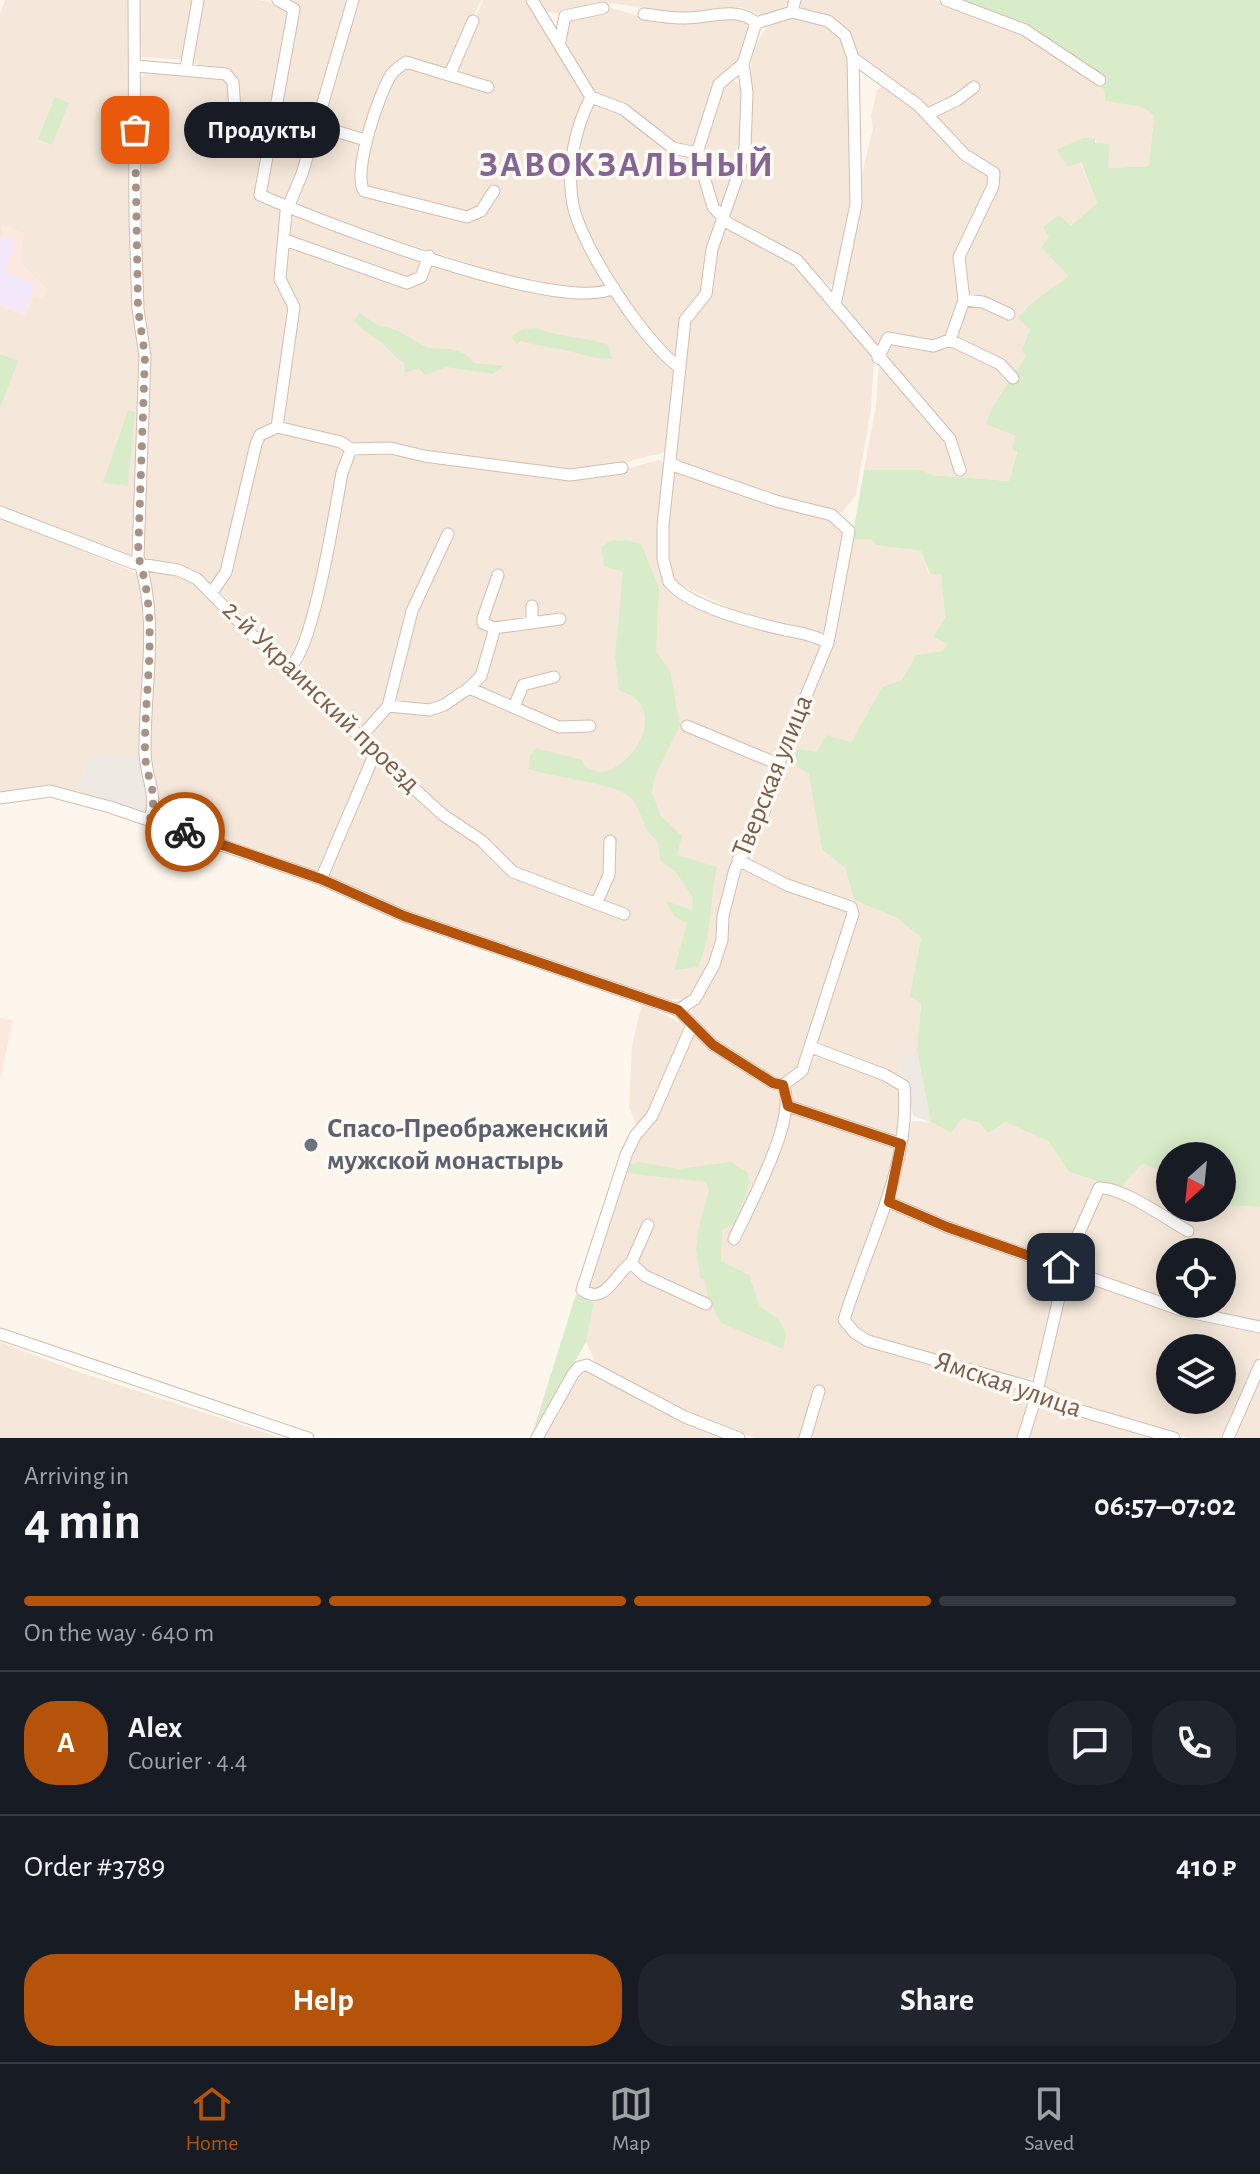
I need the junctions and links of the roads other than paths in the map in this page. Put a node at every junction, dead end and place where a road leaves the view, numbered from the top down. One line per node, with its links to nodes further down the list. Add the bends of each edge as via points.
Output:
1 (134, 0): 15 (street)
2 (198, 0): 16 (street)
3 (278, 0): 22 (street, via 294,9)
4 (353, 0): 24 (street)
5 (532, 0): 12 (street)
6 (946, 0): 18 (street, via 1025,30)
7 (794, 6): 11 (street); 13 (street, via 845,35)
8 (603, 8): 12 (street, via 565,16)
9 (644, 14): 11 (street, via 736,14 748,15)
10 (473, 21): 17 (street)
11 (756, 23): 14 (street)
12 (560, 41): 21 (street)
13 (853, 58): 23 (street); 35 (street, via 856,204)
14 (743, 64): 27 (street, via 719,84); 30 (street, via 745,148)
15 (137, 66): 16 (street); 48 (street, via 135,219 145,356)
16 (186, 68): 26 (street, via 231,78 237,140)
17 (450, 74): 19 (street); 25 (street, via 406,62 392,74)
18 (1100, 80)
19 (488, 87)
20 (974, 87): 23 (street)
21 (591, 97): 27 (street, via 630,113 673,148); 33 (street, via 577,128 573,204)
22 (276, 114): 24 (street); 26 (street)
23 (928, 114): 34 (street, via 965,155 996,178 959,257)
24 (315, 125): 25 (street); 29 (street)
25 (366, 140): 28 (street, via 359,178 364,191 467,217 481,211)
26 (266, 150): 29 (street, via 260,195)
27 (697, 153): 30 (street, via 713,207)
28 (494, 191)
29 (287, 207): 31 (street); 32 (street)
30 (722, 217): 35 (street, via 797,260); 39 (street, via 706,294 685,320)
31 (285, 240): 32 (street, via 407,283 421,277); 41 (street, via 280,279 294,307)
32 (429, 256): 33 (street, via 546,290 591,293)
33 (614, 288): 39 (street)
34 (964, 300): 36 (street); 37 (street)
35 (835, 305): 38 (street)
36 (1009, 314)
37 (950, 340): 38 (street, via 933,346 888,338); 40 (street, via 1000,364)
38 (878, 358): 45 (street, via 950,439)
39 (680, 368): 43 (street)
40 (1013, 378)
41 (277, 427): 42 (street); 50 (street, via 260,435 256,444 226,572)
42 (351, 449): 44 (street, via 391,448 570,475); 56 (street, via 309,634)
43 (670, 462): 55 (street, via 663,559 674,589 745,620); 55 (street, Тверская улица, via 776,501 832,515 849,531)
44 (622, 468)
45 (960, 470)
46 (0, 512): 48 (street, 2-й Украинский проезд)
47 (448, 534): 59 (street, via 412,611)
48 (141, 565): 50 (street, 2-й Украинский проезд, via 178,570); 67 (street, via 152,660 145,754 155,800)
49 (498, 575): 54 (street, via 483,618)
50 (213, 591): 56 (street, 2-й Украинский проезд, via 253,636)
51 (532, 606): 53 (street)
52 (560, 619): 53 (street)
53 (532, 621): 54 (street)
54 (494, 628): 58 (street, via 481,676)
55 (828, 643): 65 (street, Тверская улица)
56 (291, 666): 63 (street, 2-й Украинский проезд)
57 (554, 677): 60 (street, via 523,685)
58 (469, 688): 59 (street, via 430,710); 60 (street)
59 (388, 706): 63 (street)
60 (514, 707): 61 (street, via 559,727)
61 (590, 726)
62 (687, 726): 65 (street)
63 (360, 738): 64 (street, 2-й Украинский проезд)
64 (375, 753): 70 (street); 71 (street, 2-й Украинский проезд, via 513,872)
65 (778, 764): 69 (street, Тверская улица, via 763,816)
66 (0, 798): 67 (street, via 63,793)
67 (150, 819): 70 (street)
68 (610, 841): 71 (street, via 609,875)
69 (738, 860): 73 (street, Тверская улица, via 714,965 695,999); 75 (street, via 787,885 851,907)
70 (321, 879): 73 (street, via 404,916)
71 (596, 904): 72 (street, 2-й Украинский проезд)
72 (624, 914)
73 (678, 1010): 74 (street)
74 (691, 1027): 76 (street, via 750,1070); 83 (street, via 652,1116 626,1155 582,1290 602,1294)
75 (811, 1047): 76 (street, via 799,1076); 78 (street, via 904,1086 907,1118)
76 (783, 1085): 77 (street)
77 (788, 1106): 78 (street); 82 (street)
78 (901, 1144): 79 (street)
79 (889, 1202): 84 (street); 89 (street, Ямская улица, via 860,1264 846,1325 868,1341)
80 (648, 1225): 83 (street)
81 (1188, 1231): 84 (street, via 1099,1188)
82 (734, 1239)
83 (631, 1263): 85 (street, via 645,1276)
84 (1067, 1269): 86 (street, via 1184,1311); 89 (street)
85 (706, 1304)
86 (1260, 1327)
87 (0, 1334): 91 (street)
88 (1260, 1365): 97 (street)
89 (1037, 1389): 95 (street); 96 (street, Ямская улица, via 1061,1404)
90 (819, 1391): 94 (street)
91 (308, 1438)
92 (537, 1438): 93 (street, via 579,1367 587,1365 685,1417)
93 (739, 1438)
94 (805, 1438)
95 (1023, 1438)
96 (1174, 1438)
97 (1228, 1438)

